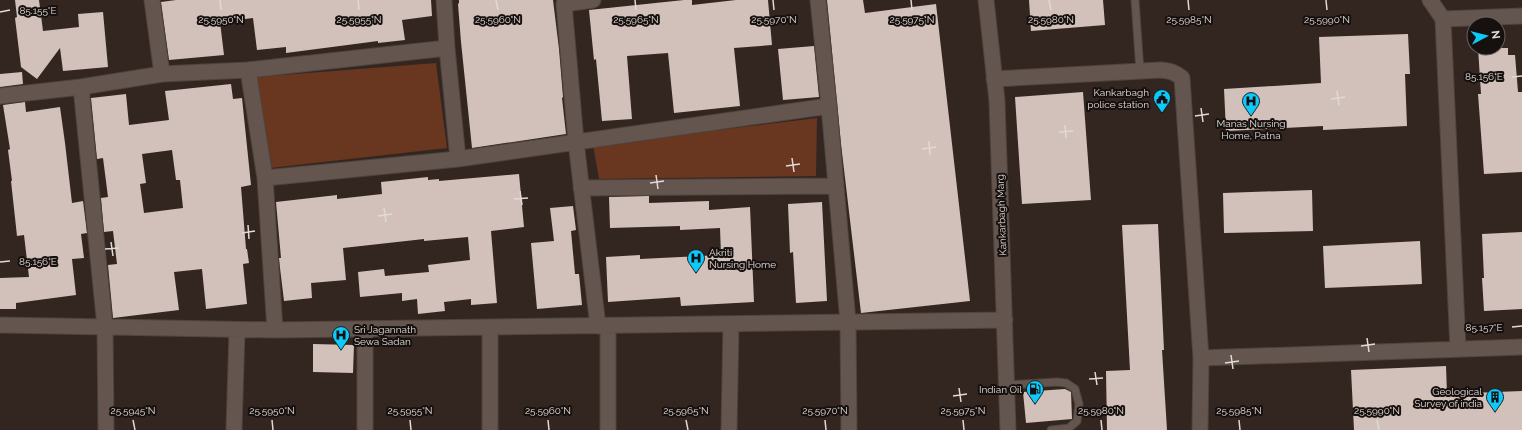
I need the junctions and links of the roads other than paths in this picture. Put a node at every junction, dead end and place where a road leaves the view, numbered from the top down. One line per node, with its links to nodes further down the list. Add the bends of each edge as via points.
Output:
1 (152, 0): 14 (street)
2 (444, 0): 11 (street)
3 (593, 0): 8 (street)
4 (818, 0): 18 (street)
5 (986, 0): 15 (street, Kankarbagh Marg)
6 (1135, 0): 13 (lane)
7 (1430, 0): 10 (street)
8 (577, 1): 19 (street, via 564,4)
9 (1522, 16): 10 (street)
10 (1443, 18): 35 (street)
11 (447, 48): 12 (street); 20 (street)
12 (248, 70): 14 (street); 21 (street)
13 (1140, 71): 15 (street); 36 (street, via 1170,71 1182,78)
14 (162, 74): 16 (street)
15 (994, 79): 24 (street, Kankarbagh Marg)
16 (81, 87): 17 (street); 29 (street)
17 (0, 96)
18 (829, 106): 19 (street); 22 (street)
19 (576, 142): 20 (street); 23 (street)
20 (458, 159): 21 (street)
21 (265, 178): 33 (street)
22 (836, 186): 23 (street); 25 (street)
23 (582, 188): 28 (street)
24 (1005, 320): 25 (street); 37 (street, Kankarbagh Marg)
25 (848, 322): 26 (street); 44 (street)
26 (731, 324): 28 (street); 43 (street)
27 (0, 326): 29 (street)
28 (603, 326): 30 (street); 42 (street)
29 (104, 327): 32 (street); 38 (street)
30 (490, 327): 31 (street); 41 (street)
31 (365, 329): 33 (street); 40 (street)
32 (237, 330): 33 (street); 39 (street)
33 (275, 330)
34 (1522, 347): 35 (street)
35 (1458, 349): 36 (street)
36 (1201, 358): 47 (street)
37 (1007, 385): 45 (street, Kankarbagh Marg); 46 (lane, via 1057,382 1066,383 1075,389 1079,404 1077,421 1069,428)
38 (106, 430)
39 (234, 430)
40 (365, 430)
41 (490, 430)
42 (608, 430)
43 (729, 430)
44 (849, 430)
45 (1008, 430)
46 (1051, 430)
47 (1200, 430)

